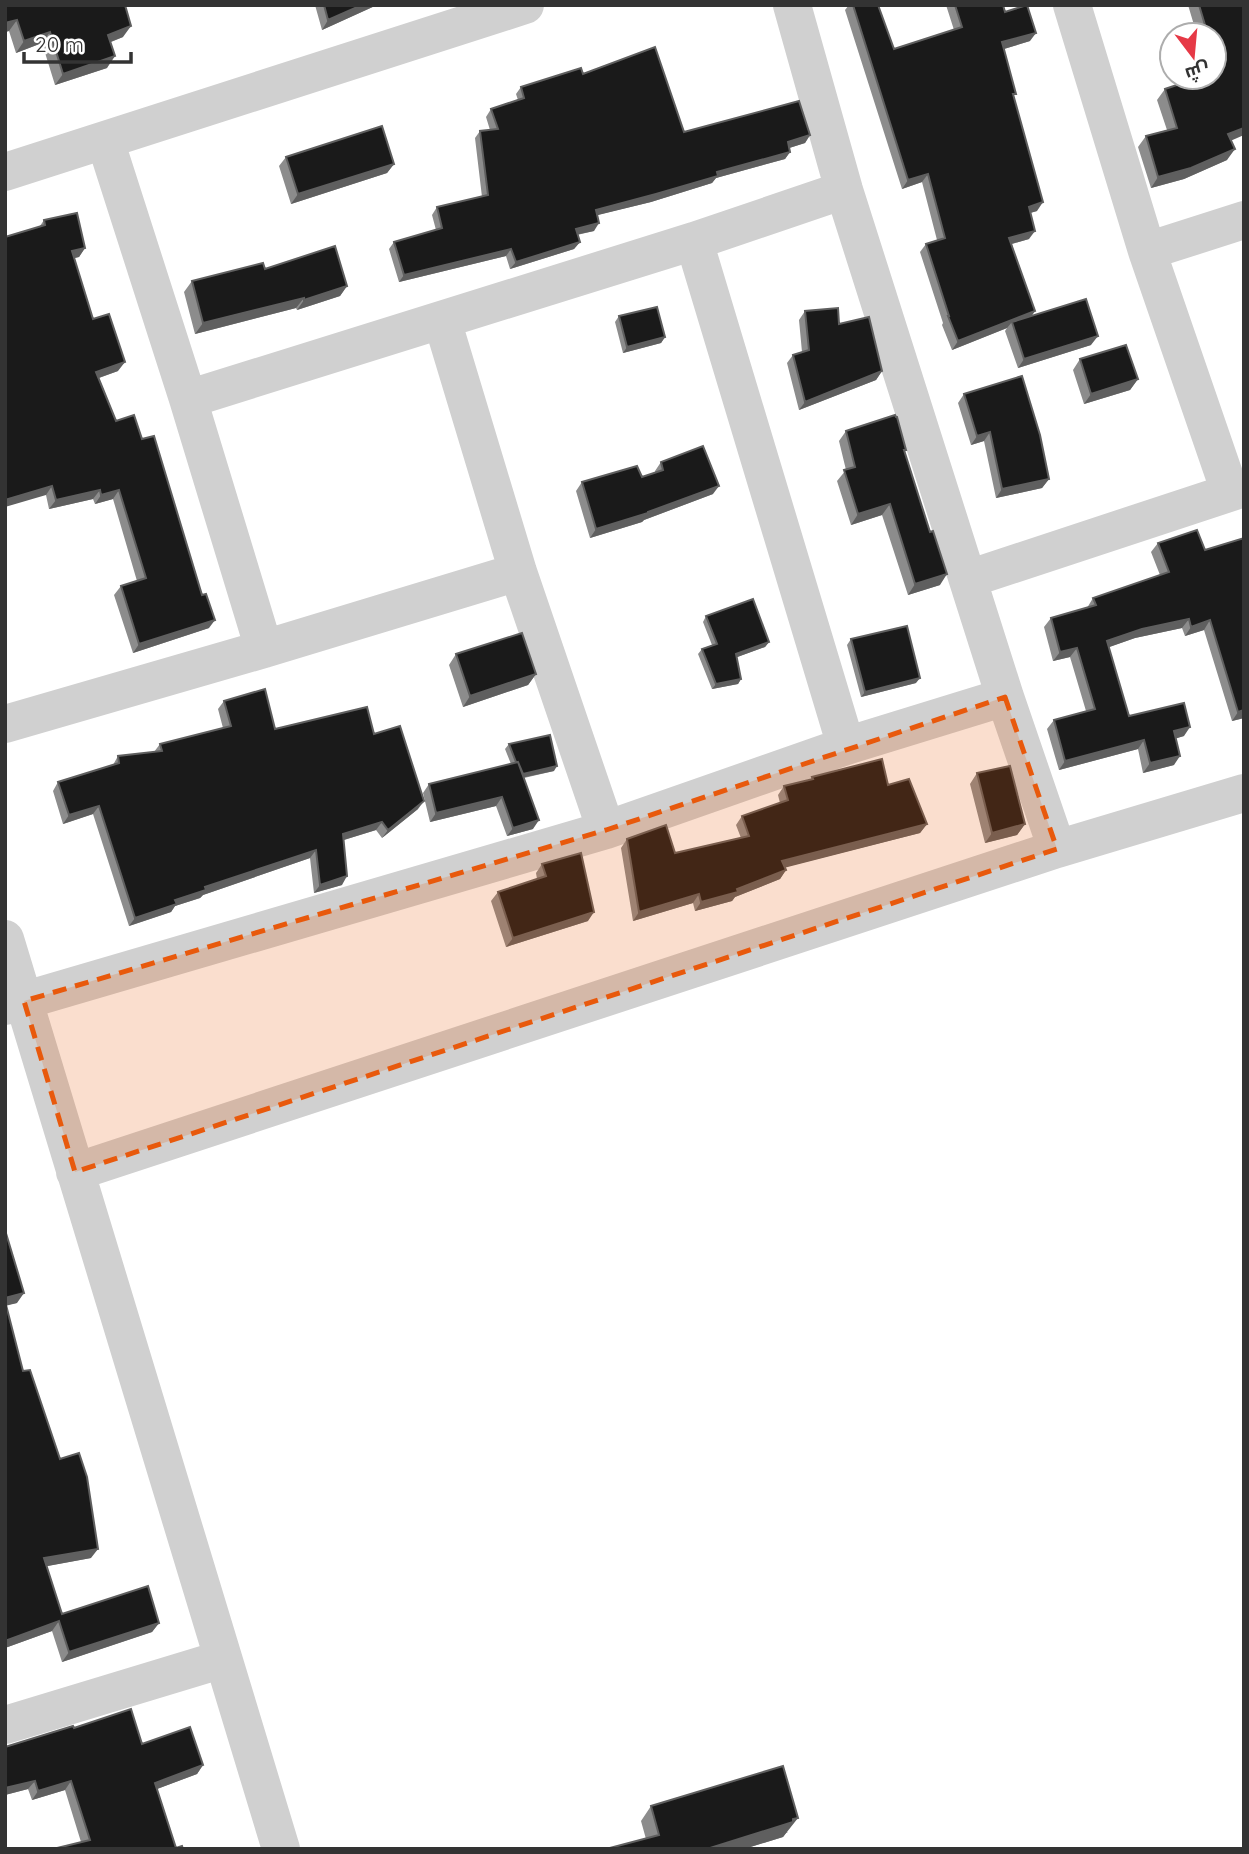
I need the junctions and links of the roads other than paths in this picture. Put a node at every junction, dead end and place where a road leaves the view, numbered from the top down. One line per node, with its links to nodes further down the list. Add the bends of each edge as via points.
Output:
1 (524, 5): 4 (street)
2 (792, 5): 6 (street)
3 (1072, 5): 9 (street)
4 (105, 140): 5 (street); 11 (street)
5 (5, 172)
6 (844, 190): 8 (street); 14 (street)
7 (1244, 220): 9 (street)
8 (694, 241): 10 (street); 18 (street)
9 (1147, 251): 12 (street)
10 (442, 320): 11 (street); 13 (street)
11 (188, 399): 15 (street)
12 (1237, 490): 14 (street)
13 (518, 572): 15 (street); 20 (street)
14 (968, 579): 16 (street)
15 (264, 649): 17 (street)
16 (1005, 697): 18 (street); 21 (street)
17 (5, 723)
18 (846, 746): 20 (street)
19 (1244, 793): 21 (street)
20 (606, 830): 23 (street)
21 (1057, 849): 24 (street)
22 (5, 939): 23 (street)
23 (15, 1003): 24 (street)
24 (75, 1172): 25 (street)
25 (223, 1659): 26 (street); 27 (street)
26 (5, 1726)
27 (281, 1849)

